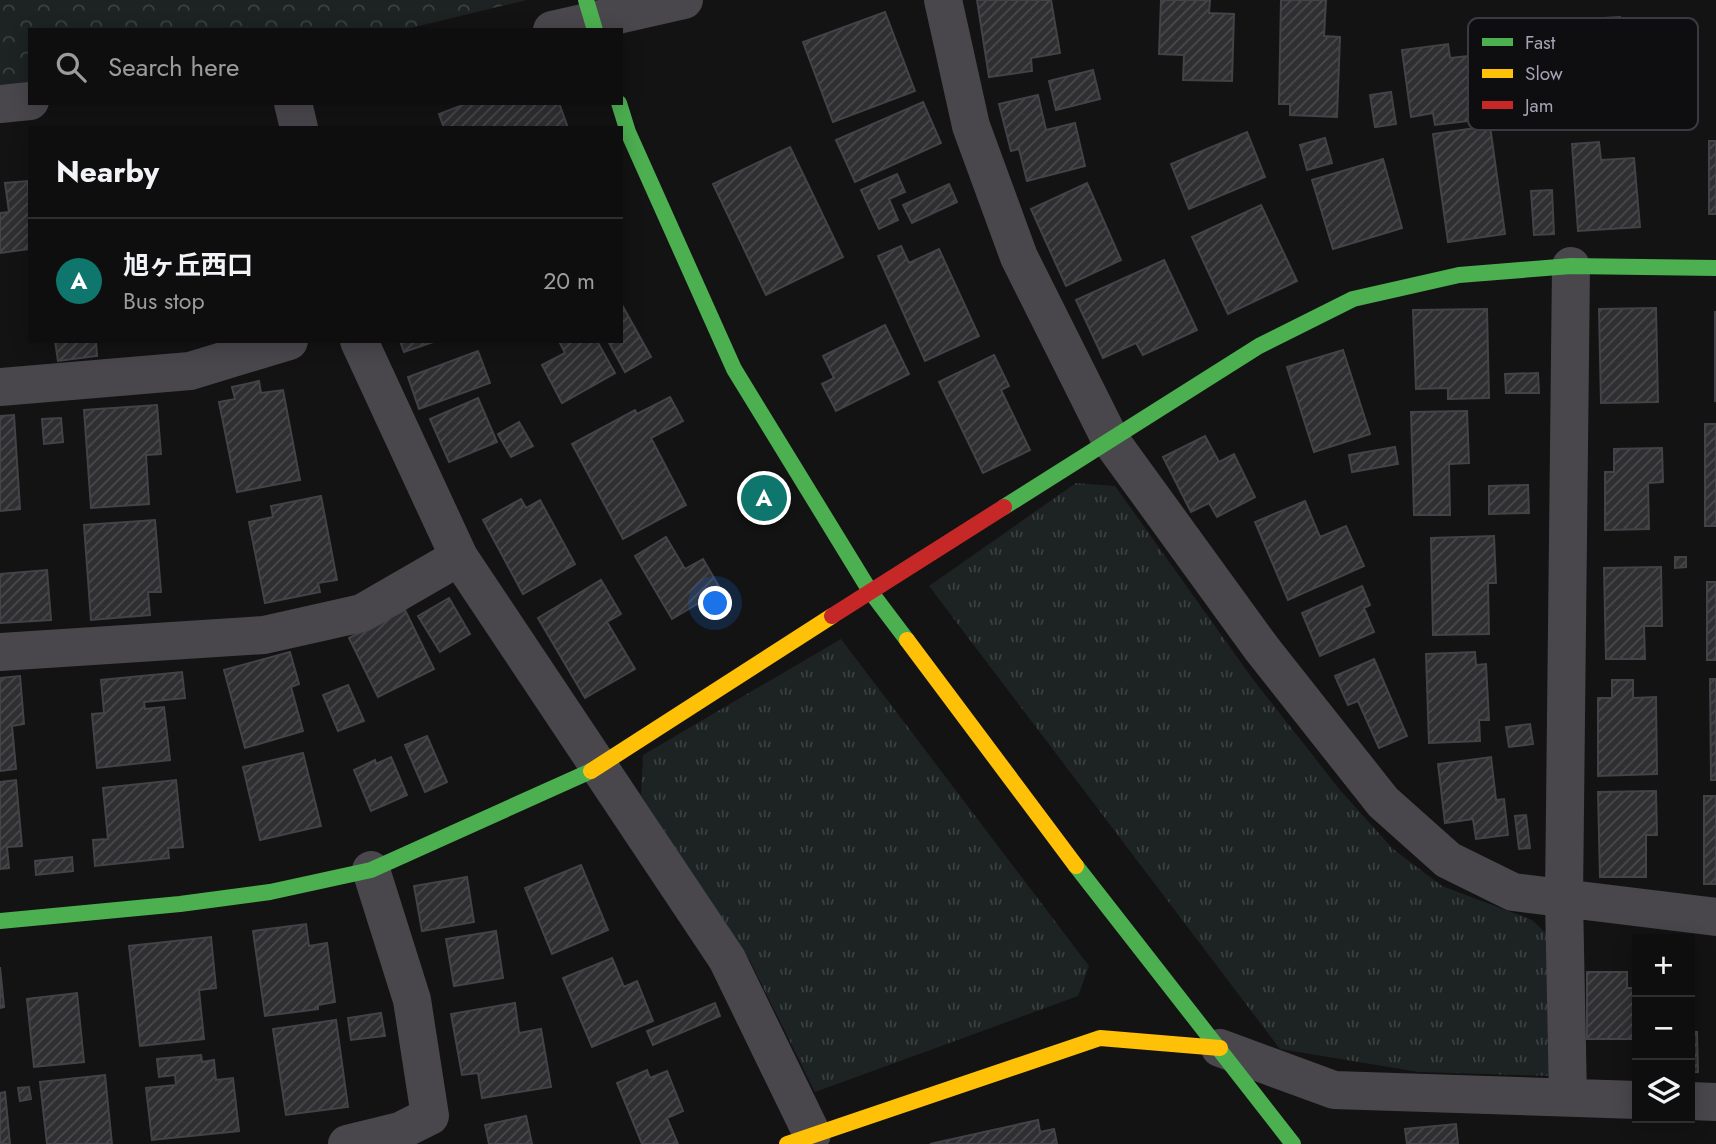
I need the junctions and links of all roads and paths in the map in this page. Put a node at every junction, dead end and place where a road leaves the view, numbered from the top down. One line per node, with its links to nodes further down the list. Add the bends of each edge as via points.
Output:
1 (684, 0): 3 (street)
2 (943, 0): 15 (street, via 971,126 1019,257)
3 (591, 17): 4 (street)
4 (558, 28)
5 (28, 101): 6 (street)
6 (0, 104)
7 (293, 105): 9 (street)
8 (620, 105): 17 (street, via 734,369)
9 (299, 126)
10 (1571, 266): 11 (street); 15 (street, via 1459,275 1353,299 1259,346); 21 (street)
11 (1716, 268)
12 (282, 343): 14 (street, via 190,371)
13 (360, 343): 16 (street)
14 (0, 387)
15 (1111, 441): 17 (street); 21 (street, via 1262,649 1383,802 1448,860 1513,892)
16 (459, 556): 18 (street, via 362,613 264,635); 19 (street)
17 (870, 591): 19 (street); 24 (street, via 1049,831)
18 (0, 652)
19 (599, 767): 20 (street); 29 (street, via 727,959)
20 (371, 870): 23 (street, via 257,894); 30 (street, via 412,1000 430,1116 400,1131)
21 (1564, 899): 22 (street); 25 (street)
22 (1716, 918)
23 (0, 922)
24 (1220, 1048): 25 (street, via 1334,1090); 29 (street, via 1100,1038); 31 (street)
25 (1568, 1097): 26 (street)
26 (1632, 1100)
27 (1695, 1101): 28 (street)
28 (1716, 1102)
29 (799, 1139)
30 (347, 1144)
31 (1293, 1144)

